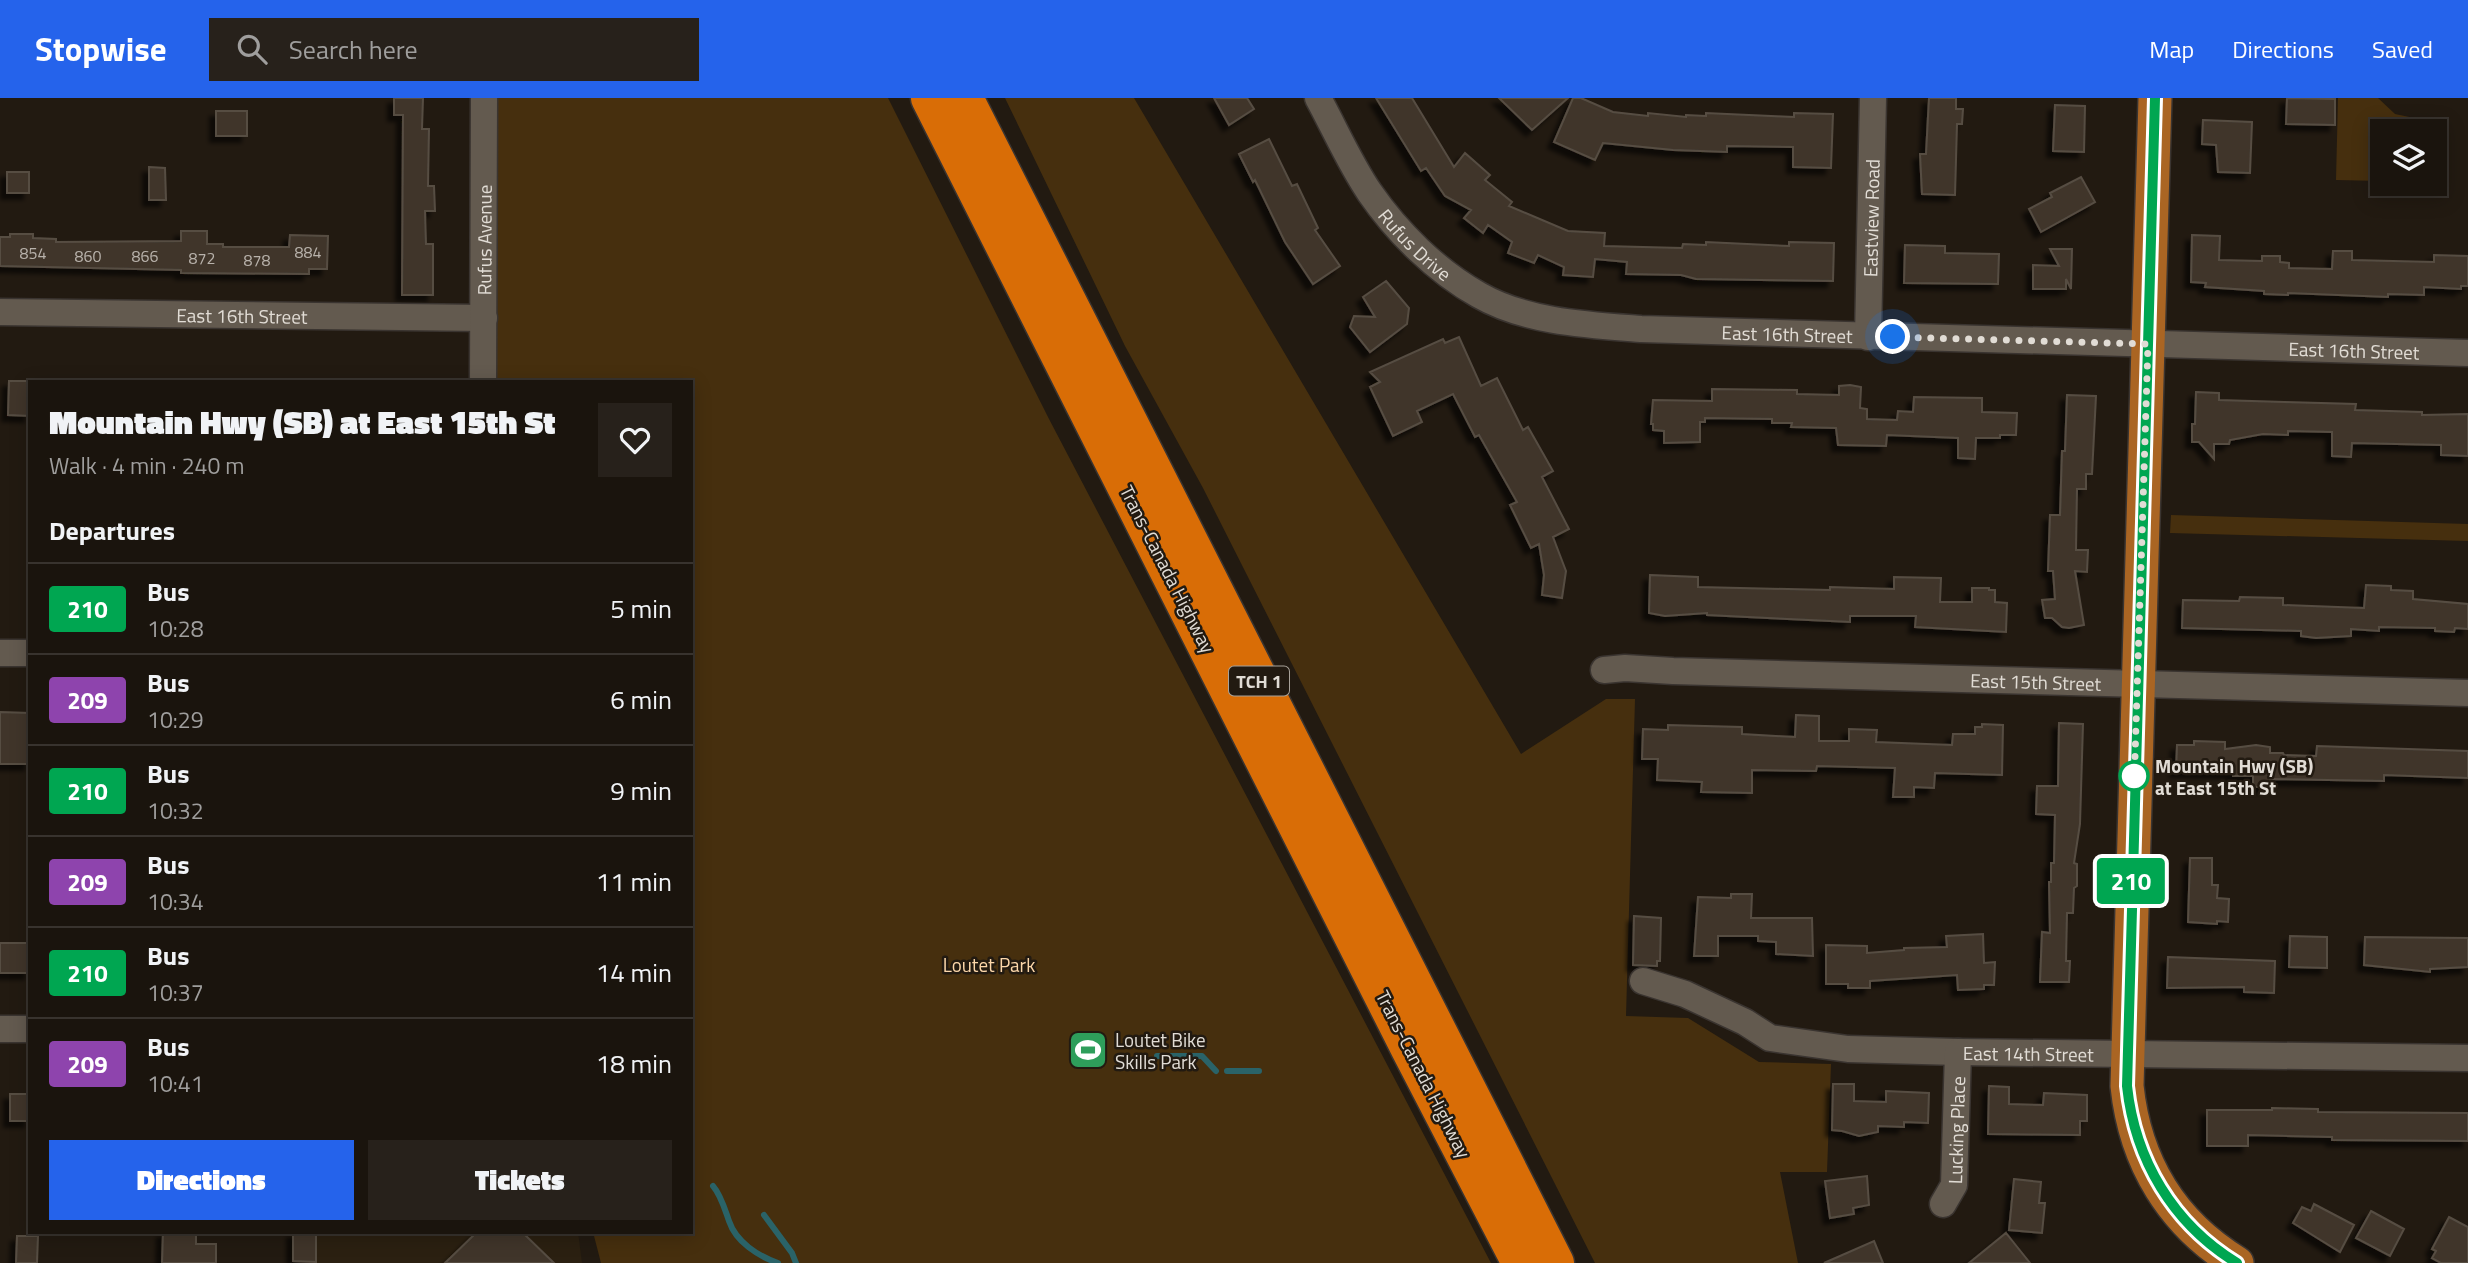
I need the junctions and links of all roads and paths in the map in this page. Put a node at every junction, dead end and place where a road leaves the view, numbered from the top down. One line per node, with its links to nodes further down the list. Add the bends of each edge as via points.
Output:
1 (484, 98): 8 (street, Rufus Avenue)
2 (930, 98): 26 (highway, Trans-Canada Highway / TCH 1)
3 (964, 98): 27 (highway, Trans-Canada Highway / TCH 1)
4 (1318, 98): 9 (street, Rufus Drive, via 1368,191 1427,256 1480,296)
5 (1873, 98): 10 (street, Eastview Road)
6 (2155, 98): 11 (main road)
7 (0, 312): 8 (street, East 16th Street)
8 (484, 318): 13 (street, Rufus Avenue)
9 (1569, 323): 10 (street, East 16th Street)
10 (1868, 337): 11 (street, East 16th Street)
11 (2148, 344): 12 (street, East 16th Street); 17 (main road)
12 (2468, 353)
13 (483, 380)
14 (0, 653): 15 (street)
15 (28, 653)
16 (1604, 670): 17 (street, East 15th Street)
17 (2137, 682): 18 (street, East 15th Street); 23 (main road)
18 (2468, 693)
19 (1643, 981): 22 (street, East 14th Street, via 1697,1000 1770,1038 1848,1049)
20 (0, 1029): 21 (street)
21 (28, 1029)
22 (1958, 1052): 23 (street, East 14th Street); 25 (street, Lucking Place, via 1954,1185)
23 (2126, 1055): 24 (street, East 14th Street); 28 (main road, via 2130,1114 2149,1168 2185,1222 2211,1247)
24 (2468, 1058)
25 (1943, 1204)
26 (1521, 1263)
27 (1555, 1263)
28 (2237, 1263)

